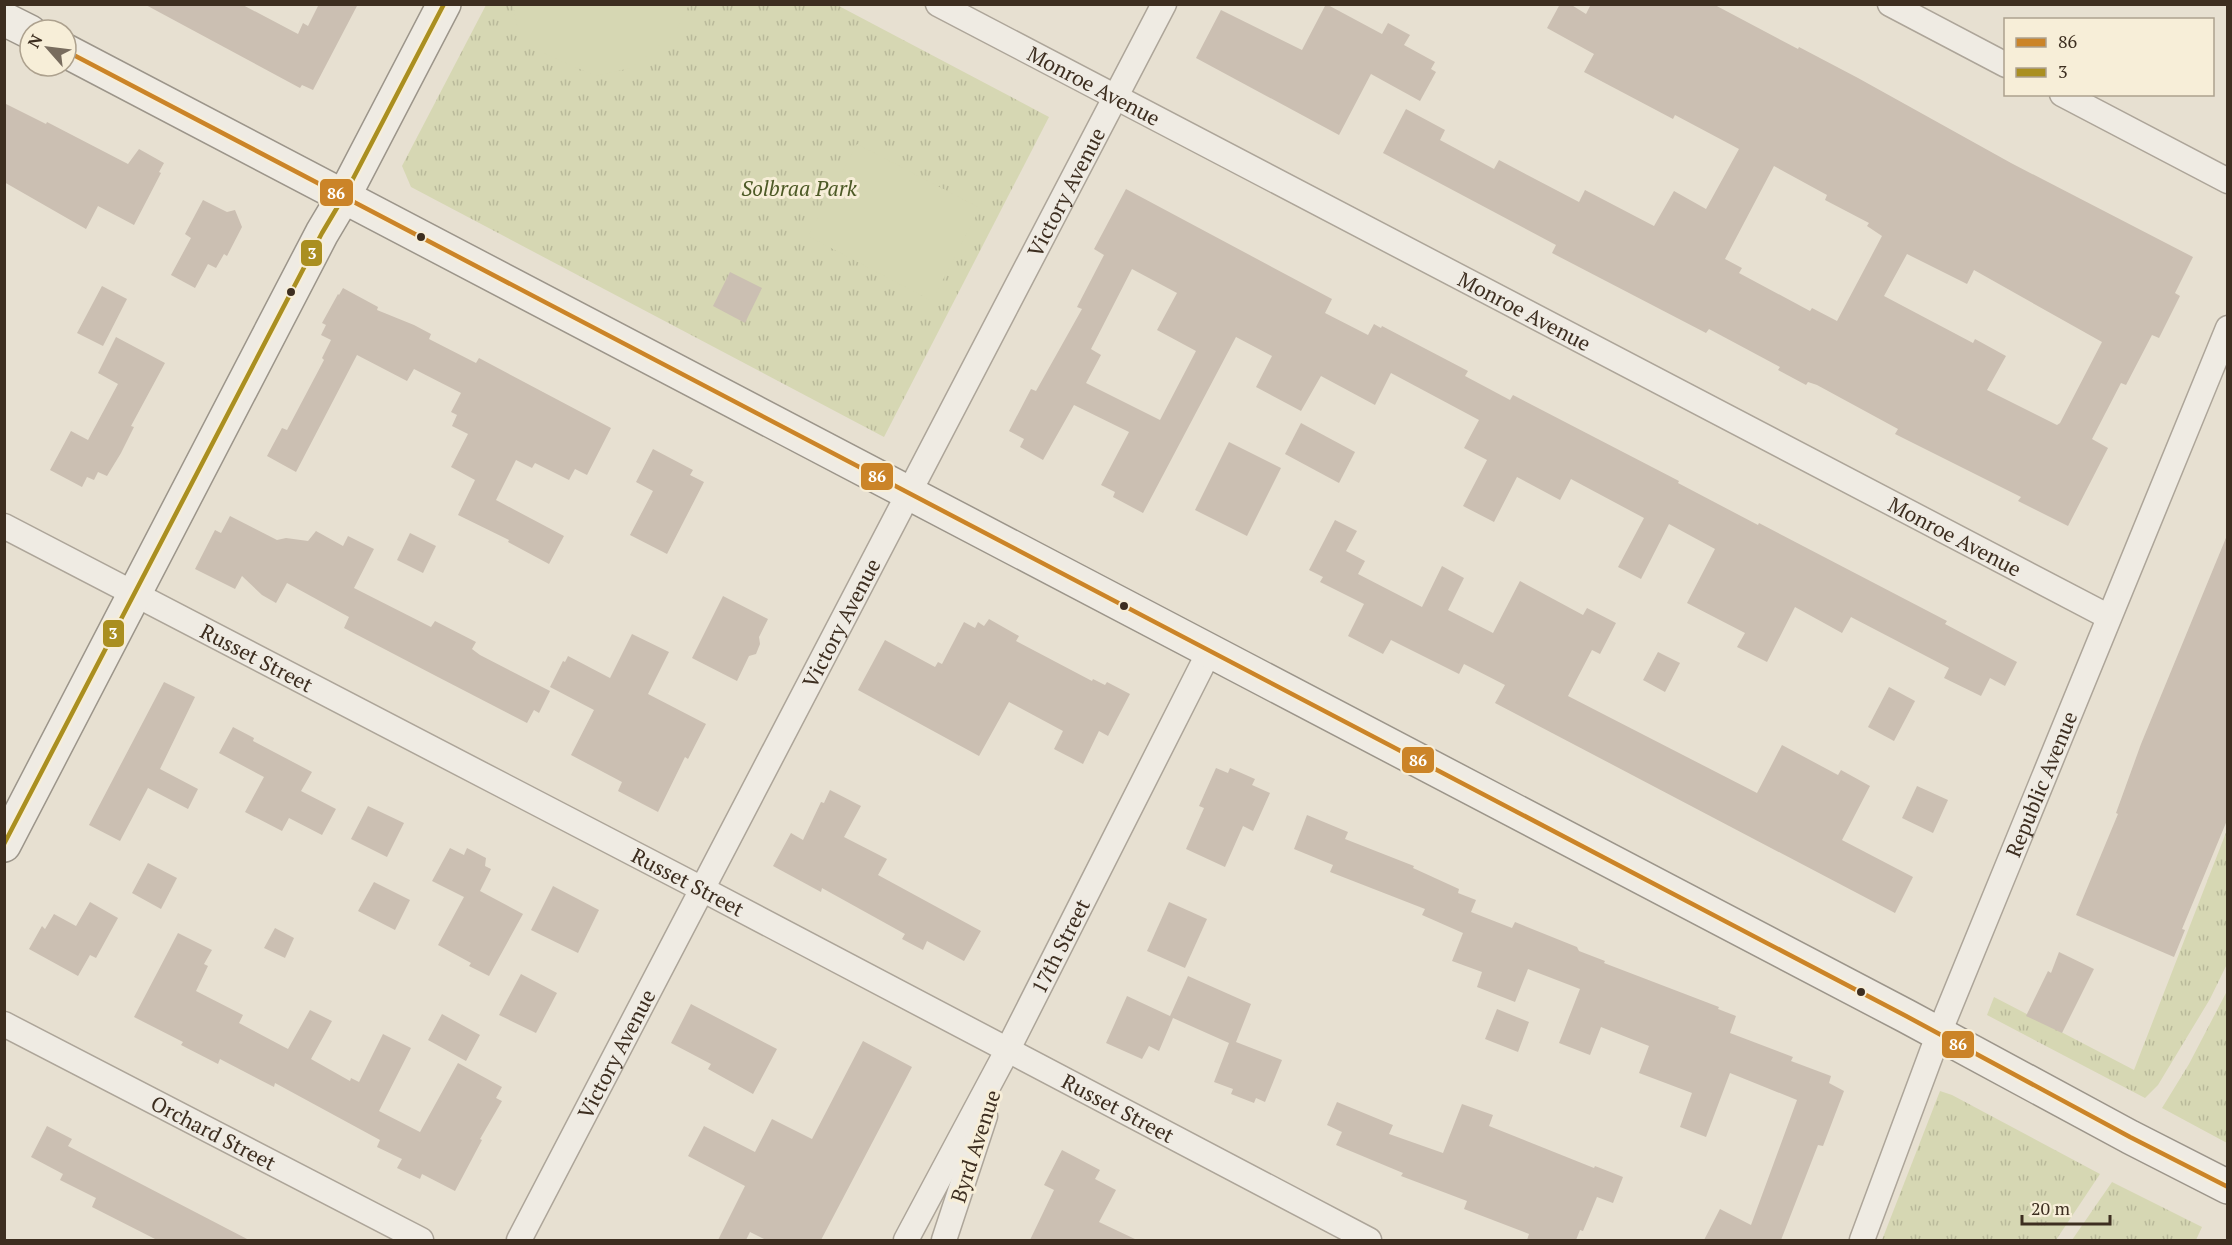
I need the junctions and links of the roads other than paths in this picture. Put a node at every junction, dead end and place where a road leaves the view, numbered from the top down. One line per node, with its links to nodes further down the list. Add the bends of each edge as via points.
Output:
1 (444, 4): 12 (street)
2 (938, 4): 10 (street, Monroe Avenue)
3 (1164, 4): 10 (street, Victory Avenue)
4 (1890, 4): 8 (street)
5 (4, 19): 6 (street)
6 (18, 26)
7 (78, 57): 12 (street)
8 (2004, 64)
9 (2066, 96): 11 (street)
10 (1115, 97): 14 (street, Victory Avenue); 17 (street, Monroe Avenue)
11 (2228, 181)
12 (344, 196): 14 (street); 16 (street)
13 (2228, 328): 17 (street, Republic Avenue)
14 (908, 491): 18 (street); 20 (street, Victory Avenue)
15 (4, 526): 16 (street, Russet Street)
16 (135, 594): 19 (street); 20 (street, Russet Street)
17 (2109, 616): 22 (street, Republic Avenue)
18 (1210, 650): 22 (street); 23 (street, 17th Street)
19 (4, 845)
20 (702, 889): 23 (street, Russet Street); 26 (street, Victory Avenue)
21 (4, 1024): 25 (street, Orchard Street)
22 (1939, 1033): 24 (street); 30 (street, Republic Avenue)
23 (1006, 1051): 27 (street, 17th Street); 28 (street, Byrd Avenue); 29 (street, Russet Street)
24 (2228, 1187)
25 (421, 1240)
26 (519, 1240)
27 (906, 1240)
28 (944, 1240)
29 (1369, 1240)
30 (1862, 1240)

